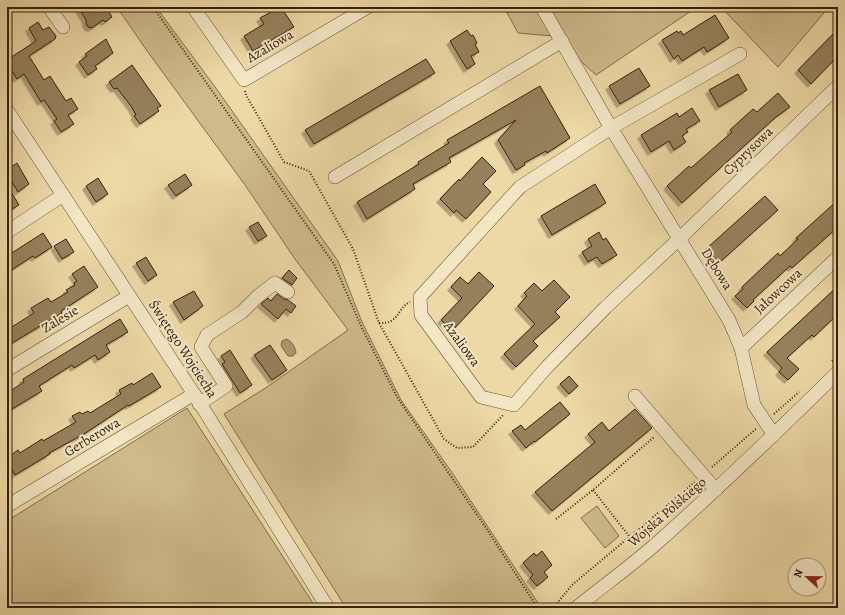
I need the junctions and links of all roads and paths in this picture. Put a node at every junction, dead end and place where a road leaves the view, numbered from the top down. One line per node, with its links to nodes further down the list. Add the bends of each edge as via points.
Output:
1 (49, 7): 6 (street)
2 (153, 7): 36 (path, via 334,264 396,397)
3 (193, 7): 9 (street, Azaliowa)
4 (368, 7): 9 (street, Azaliowa)
5 (542, 7): 7 (street, Dębowa)
6 (62, 27)
7 (562, 41): 12 (street, Dębowa); 13 (street)
8 (740, 54): 12 (street)
9 (244, 80): 21 (path, via 246,95 284,162 309,171 353,249)
10 (838, 86): 16 (street, Cyprysowa)
11 (7, 110): 14 (street, Świętego Wojciecha)
12 (611, 128): 16 (street, Dębowa); 20 (street, via 520,187)
13 (335, 177)
14 (63, 195): 15 (street); 19 (street, Świętego Wojciecha)
15 (7, 232)
16 (680, 239): 22 (street, Dębowa, via 729,320); 27 (street, via 606,307)
17 (838, 258): 22 (street, Jałowcowa)
18 (288, 292): 26 (street, Gerberowa, via 275,283 242,312 207,335 201,347 226,386)
19 (129, 296): 23 (street, Zalesie); 26 (street, Świętego Wojciecha)
20 (420, 297): 21 (path, via 404,304 396,318 387,323); 27 (street, Azaliowa, via 421,314 481,397)
21 (379, 323): 27 (path, via 444,439 457,448 473,447)
22 (741, 348): 28 (street, Dębowa, via 754,405)
23 (7, 370)
24 (838, 372): 28 (street, Wojska Polskiego)
25 (635, 396): 31 (street)
26 (196, 399): 32 (street, Gerberowa); 35 (street, Świętego Wojciecha)
27 (514, 405)
28 (774, 435): 31 (street, Wojska Polskiego)
29 (654, 437): 30 (path)
30 (593, 490): 33 (path); 34 (path)
31 (716, 490): 37 (street, Wojska Polskiego)
32 (7, 506)
33 (556, 519)
34 (629, 536)
35 (328, 608)
36 (540, 608)
37 (576, 608)

